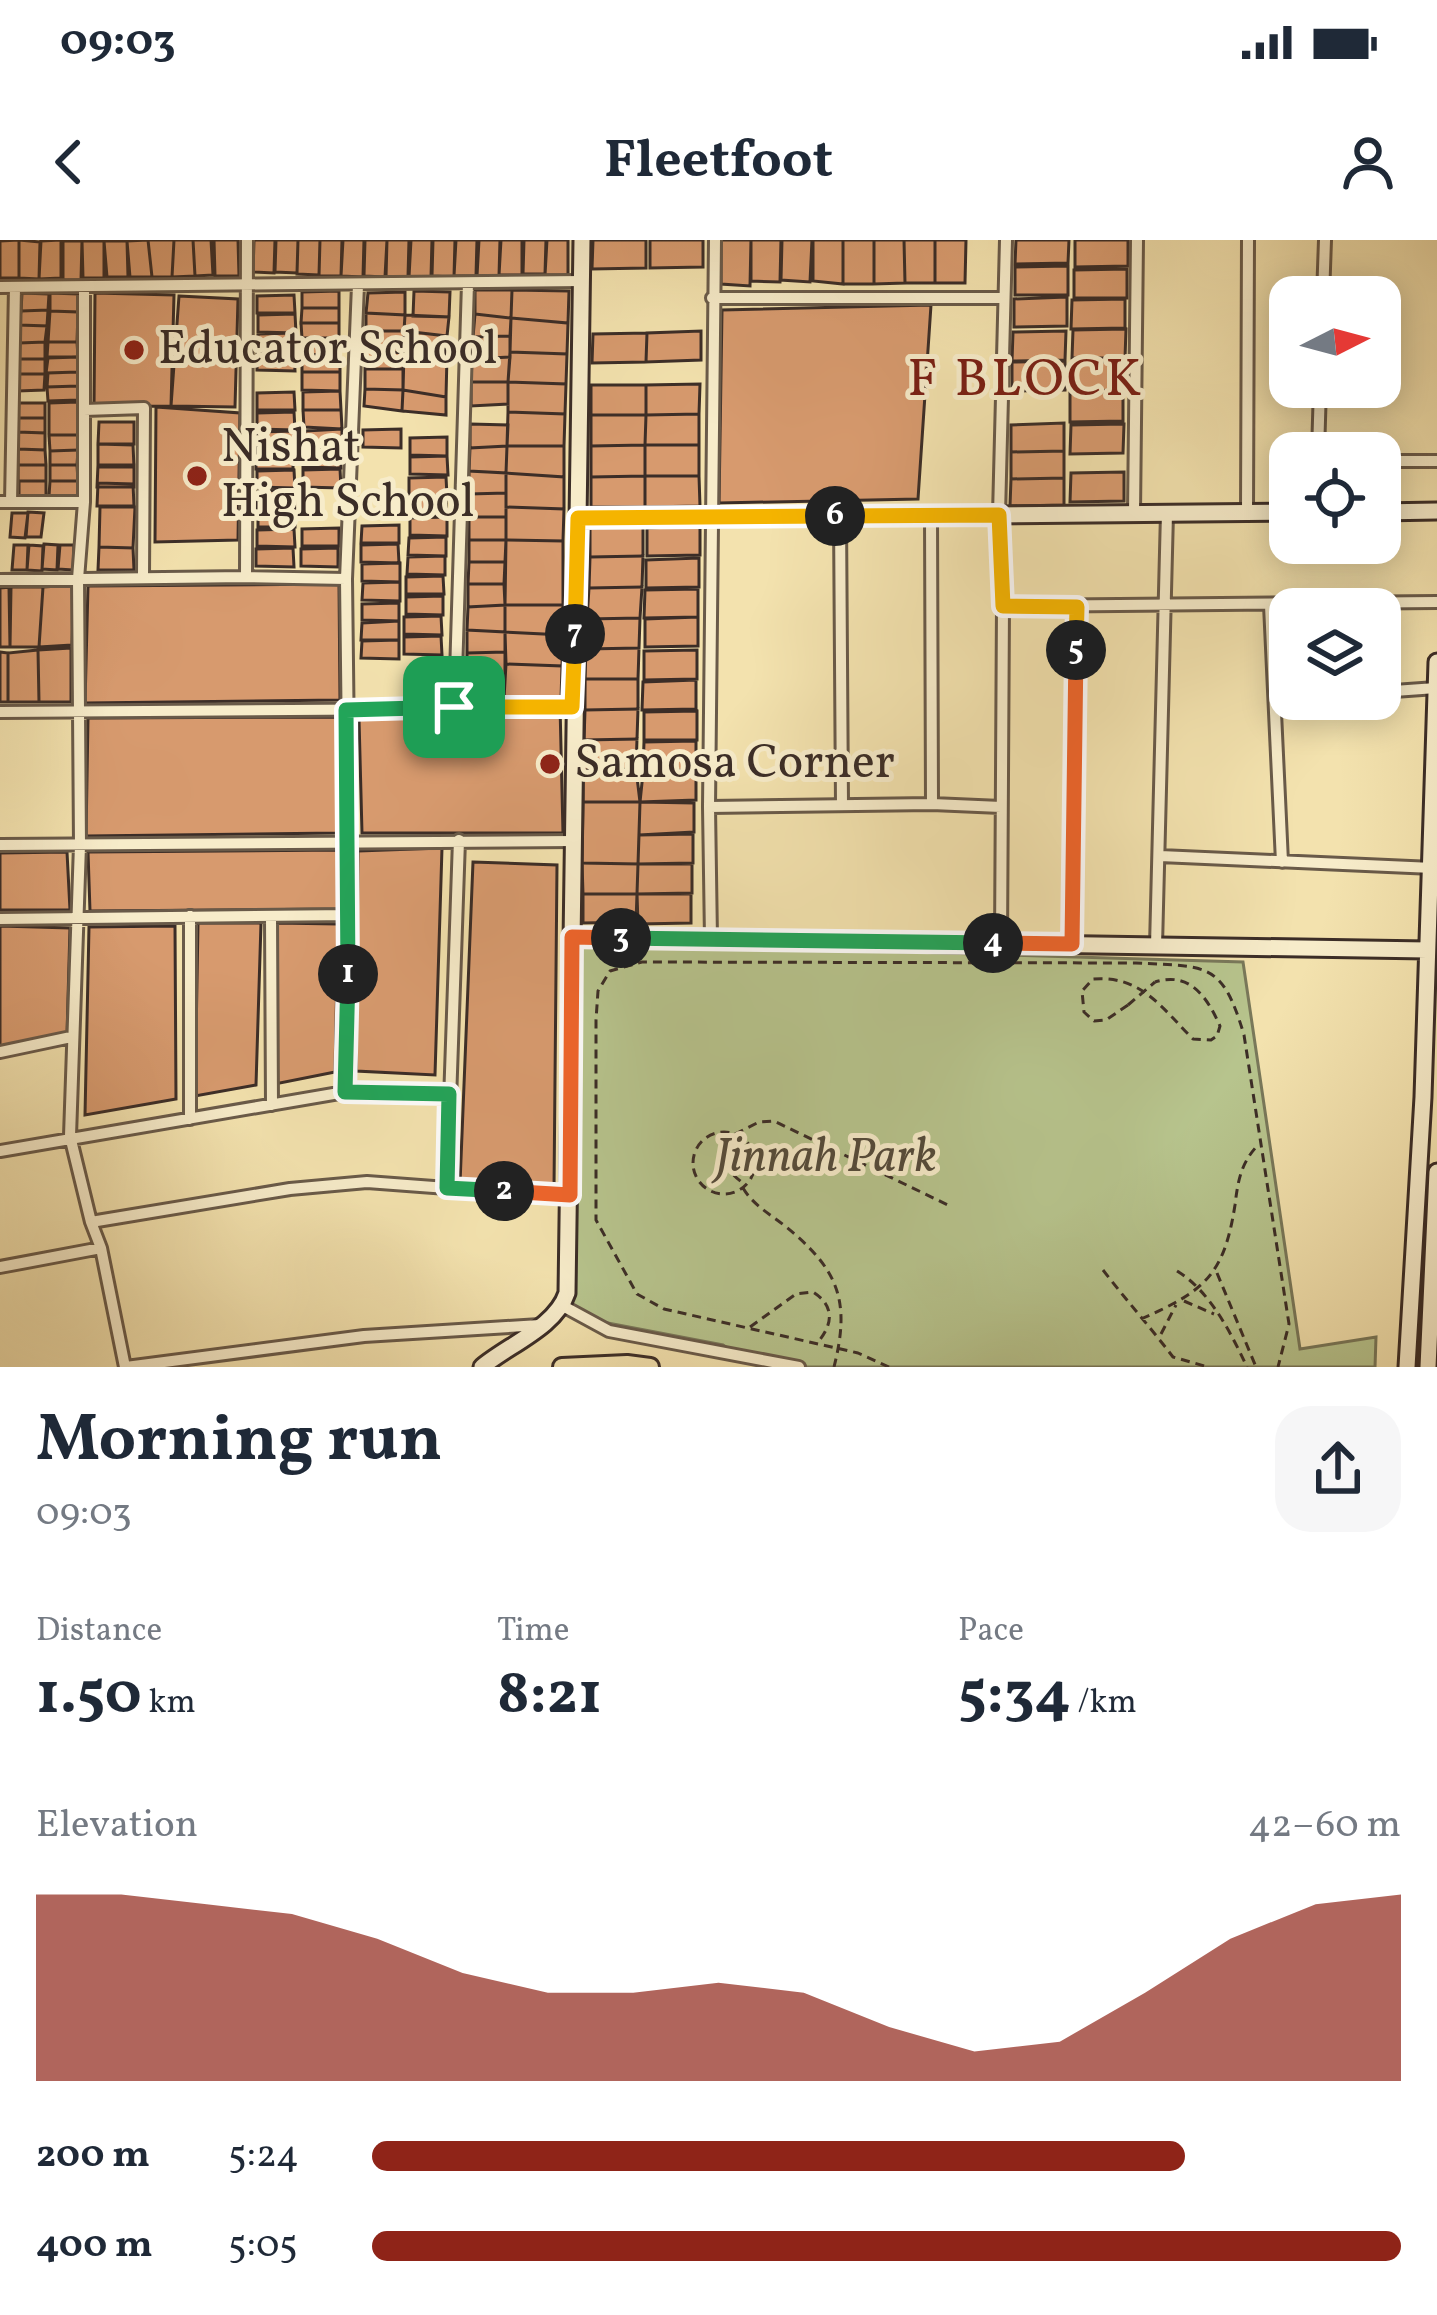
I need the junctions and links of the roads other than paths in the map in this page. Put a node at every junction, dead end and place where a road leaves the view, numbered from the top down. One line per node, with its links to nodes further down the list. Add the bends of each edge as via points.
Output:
1 (247, 240): 14 (street)
2 (582, 240): 9 (street)
3 (715, 240): 16 (street)
4 (1006, 240): 17 (street)
5 (1137, 240): 30 (street)
6 (1249, 240): 29 (street)
7 (1325, 240): 8 (street)
8 (1324, 276)
9 (582, 281): 10 (street); 34 (street)
10 (468, 283): 11 (street); 50 (street)
11 (358, 285): 14 (street); 39 (street)
12 (0, 287): 13 (street)
13 (15, 287): 15 (street); 18 (street)
14 (246, 287): 15 (street); 37 (street)
15 (84, 288): 19 (street)
16 (712, 298): 17 (street); 35 (street)
17 (1004, 298): 32 (street)
18 (7, 358): 20 (street)
19 (84, 410): 24 (street); 36 (street, via 144,408)
20 (6, 432): 23 (street)
21 (1401, 460): 22 (street)
22 (1437, 461)
23 (6, 502): 24 (street)
24 (84, 502): 38 (street)
25 (1437, 511): 27 (street)
26 (1269, 512): 29 (street)
27 (1401, 512)
28 (1167, 513): 29 (street); 30 (street); 43 (street)
29 (1247, 513)
30 (1134, 514): 32 (street)
31 (931, 515): 32 (street); 33 (street); 56 (street)
32 (999, 515): 45 (street)
33 (840, 516): 35 (street); 57 (street)
34 (578, 518): 35 (street); 51 (street)
35 (711, 518): 58 (street)
36 (143, 578): 37 (street); 38 (street)
37 (246, 578): 39 (street)
38 (78, 579): 40 (street); 53 (street)
39 (346, 579): 52 (street)
40 (0, 580)
41 (1437, 602): 42 (street)
42 (1401, 603)
43 (1165, 605): 44 (street); 46 (street); 65 (street)
44 (1269, 605)
45 (1003, 606): 46 (street); 59 (street)
46 (1077, 607): 76 (street)
47 (1437, 662): 48 (street)
48 (1436, 688): 49 (street); 67 (street)
49 (1401, 690)
50 (454, 707): 51 (street); 52 (street)
51 (572, 707): 61 (street)
52 (346, 710): 53 (street); 62 (street)
53 (78, 711): 54 (street); 64 (street)
54 (0, 712)
55 (1277, 720): 66 (street)
56 (932, 804): 57 (street); 59 (street)
57 (842, 805): 58 (street)
58 (709, 807): 74 (street)
59 (1001, 807): 75 (street)
60 (459, 840): 61 (street); 62 (street); 83 (street)
61 (574, 841): 73 (street)
62 (350, 842): 64 (street); 68 (street)
63 (0, 845): 64 (street)
64 (80, 845): 72 (street)
65 (1160, 856): 66 (street); 77 (street)
66 (1282, 862): 67 (street)
67 (1433, 868): 78 (street)
68 (350, 915): 70 (street); 82 (street)
69 (190, 916): 70 (street); 72 (street); 86 (street)
70 (271, 917): 85 (street)
71 (0, 919): 72 (street)
72 (78, 920): 80 (street)
73 (572, 937): 74 (street); 91 (street)
74 (711, 939): 75 (street)
75 (1001, 944): 76 (street)
76 (1072, 944): 77 (street)
77 (1156, 946): 78 (street)
78 (1427, 950): 79 (street)
79 (1432, 984): 84 (street)
80 (71, 1037): 81 (street); 87 (street)
81 (0, 1052)
82 (345, 1092): 83 (street); 85 (street)
83 (449, 1094): 90 (street)
84 (1430, 1097): 92 (street)
85 (272, 1106): 86 (street)
86 (190, 1119): 87 (street)
87 (70, 1136): 88 (street); 93 (street)
88 (0, 1151)
89 (1437, 1172): 92 (street)
90 (447, 1188): 91 (street); 93 (street, via 367,1182 290,1189)
91 (570, 1195): 96 (street)
92 (1429, 1220): 103 (street); 104 (street)
93 (91, 1222): 94 (street)
94 (101, 1248): 95 (street); 98 (street)
95 (0, 1267)
96 (562, 1306): 97 (street); 102 (street, via 609,1331)
97 (542, 1325): 98 (street, via 364,1336); 99 (street)
98 (126, 1367)
99 (482, 1367)
100 (566, 1367): 101 (main road)
101 (650, 1367)
102 (799, 1367)
103 (1407, 1367)
104 (1427, 1367)

